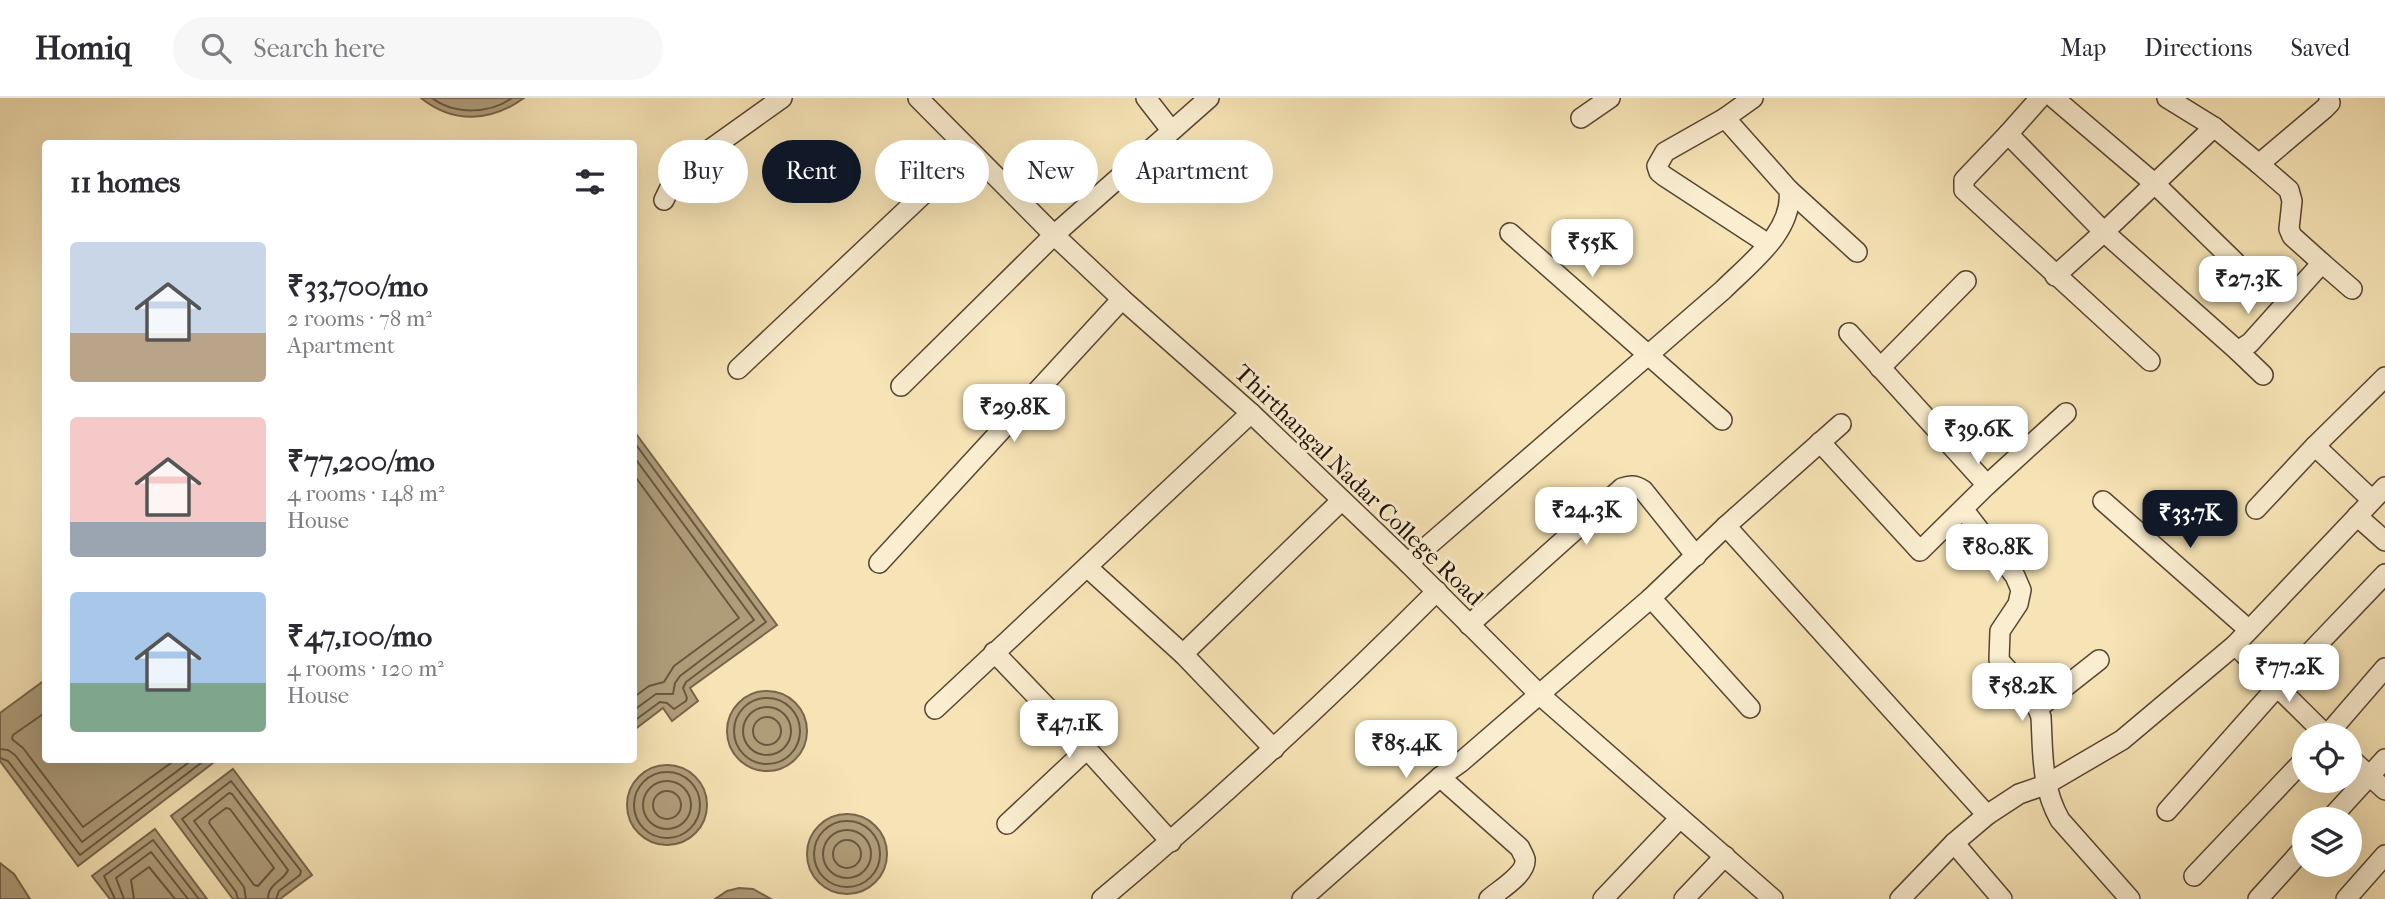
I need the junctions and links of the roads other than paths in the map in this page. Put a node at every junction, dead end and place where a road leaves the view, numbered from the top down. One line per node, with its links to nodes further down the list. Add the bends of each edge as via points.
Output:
1 (782, 98): 16 (street)
2 (918, 98): 17 (street, Thirthangal Nadar College Road)
3 (1146, 98): 14 (street)
4 (1209, 98): 14 (street)
5 (1611, 98): 11 (street)
6 (1753, 98): 12 (street)
7 (2040, 98): 15 (street)
8 (2054, 98): 20 (street)
9 (2167, 98): 13 (street)
10 (2329, 98): 18 (street, via 2325,109)
11 (1581, 118)
12 (1725, 118): 21 (street); 26 (street, via 1665,152 1657,166 1659,172)
13 (2214, 127): 18 (street); 20 (street)
14 (1171, 130): 25 (street)
15 (2008, 134): 23 (street); 30 (street, via 1964,180 1965,191)
16 (723, 140)
17 (958, 140)
18 (2259, 164): 29 (street, via 2289,190 2292,236)
19 (989, 171): 25 (street, Thirthangal Nadar College Road)
20 (2155, 184): 23 (street); 28 (street)
21 (1789, 190): 26 (street, via 1791,204); 27 (street)
22 (914, 203): 39 (street)
23 (2104, 232): 30 (street); 35 (street)
24 (1510, 233): 36 (street)
25 (1054, 234): 33 (street, Thirthangal Nadar College Road); 42 (street)
26 (1768, 244): 36 (street)
27 (1857, 252)
28 (2235, 262)
29 (2322, 263): 32 (street); 35 (street)
30 (2055, 276): 37 (street)
31 (1966, 281): 38 (street)
32 (2352, 289)
33 (1122, 299): 43 (street, Thirthangal Nadar College Road); 60 (street)
34 (1849, 333): 38 (street)
35 (2238, 351): 40 (street)
36 (1648, 356): 45 (street); 59 (street)
37 (2150, 361)
38 (1880, 368): 49 (street)
39 (738, 369)
40 (2263, 375)
41 (2385, 377): 48 (street)
42 (901, 386)
43 (1251, 413): 51 (street, Thirthangal Nadar College Road); 61 (street)
44 (2066, 413): 49 (street)
45 (1722, 420)
46 (1841, 424): 47 (street)
47 (1820, 442): 53 (street, via 1920,551); 56 (street)
48 (2315, 446): 50 (street); 54 (street)
49 (1987, 485): 53 (street)
50 (2379, 494): 55 (street)
51 (1342, 500): 59 (street, Thirthangal Nadar College Road); 69 (street)
52 (2103, 500): 66 (street)
53 (1963, 509): 75 (street, via 2021,590 2018,604 2000,631 1999,660)
54 (2256, 509)
55 (2357, 516): 57 (street); 66 (street)
56 (1726, 526): 58 (street); 90 (street)
57 (2385, 541)
58 (1696, 556): 64 (street); 65 (street, via 1643,490 1629,485)
59 (1408, 563): 63 (street, Thirthangal Nadar College Road)
60 (879, 564)
61 (1087, 567): 68 (street); 69 (street)
62 (2385, 574): 72 (street)
63 (1437, 591): 65 (street, Thirthangal Nadar College Road); 80 (street)
64 (1651, 598): 73 (street); 74 (street)
65 (1469, 625): 73 (street, Thirthangal Nadar College Road)
66 (2249, 630): 67 (street)
67 (2235, 645): 72 (street); 86 (street, via 2122,740)
68 (994, 652): 76 (street); 79 (street)
69 (1183, 654): 80 (street)
70 (2099, 660): 75 (street)
71 (2385, 668): 78 (street)
72 (2277, 687): 77 (street); 89 (street)
73 (1540, 695): 85 (street); 91 (street, Thirthangal Nadar College Road)
74 (1750, 708)
75 (2038, 708): 86 (street)
76 (935, 709)
77 (2314, 723)
78 (2337, 723)
79 (1087, 749): 92 (street); 93 (street)
80 (1274, 749): 93 (street)
81 (2385, 759): 84 (street)
82 (2362, 769): 84 (street)
83 (2292, 773): 98 (street)
84 (2369, 776): 87 (street); 88 (street)
85 (1440, 777): 100 (street); 101 (street, via 1520,848 1525,858 1519,874)
86 (2045, 785): 90 (street, via 2019,794); 107 (street, via 2060,820)
87 (2385, 790)
88 (2341, 807)
89 (2167, 811)
90 (1987, 815): 94 (street)
91 (1681, 818): 96 (street, Thirthangal Nadar College Road); 102 (street)
92 (1007, 824)
93 (1171, 842): 99 (street)
94 (1954, 843): 105 (street); 106 (street)
95 (2385, 855): 109 (street)
96 (1725, 856): 103 (street); 104 (street, Thirthangal Nadar College Road)
97 (2292, 861): 108 (street)
98 (2194, 876)
99 (1102, 899)
100 (1302, 899)
101 (1489, 899)
102 (1603, 899)
103 (1684, 899)
104 (1773, 899)
105 (1900, 899)
106 (2002, 899)
107 (2130, 899)
108 (2258, 899)
109 (2346, 899)

